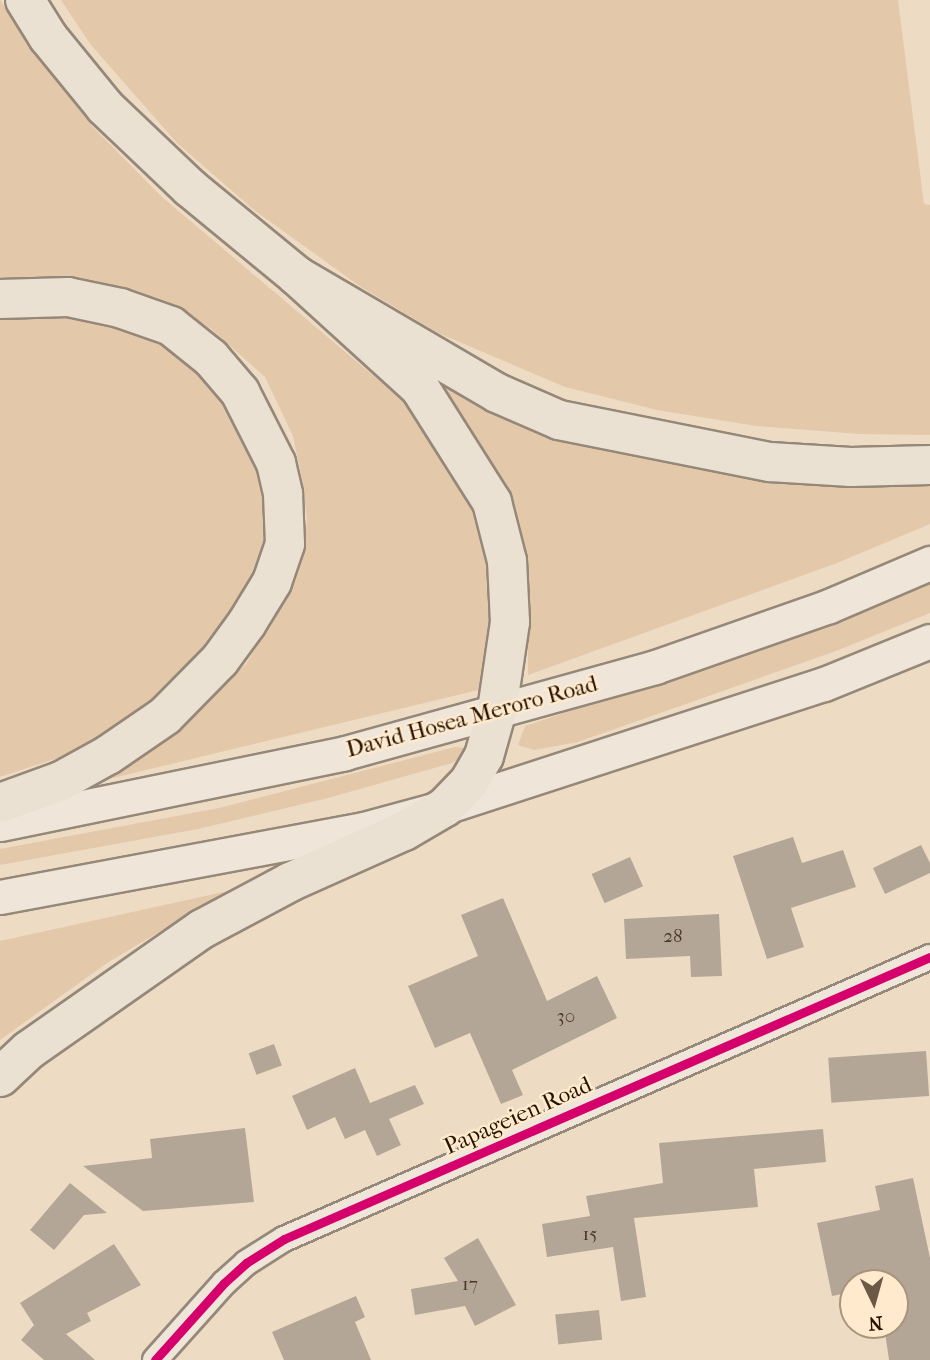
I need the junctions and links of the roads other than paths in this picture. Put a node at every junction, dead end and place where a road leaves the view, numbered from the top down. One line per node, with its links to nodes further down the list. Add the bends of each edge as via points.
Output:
1 (25, 0): 2 (main road, via 48,37 140,143)
2 (297, 276): 4 (main road, via 497,393 559,420 770,462); 7 (main road, via 420,388 492,502 507,561 510,622)
3 (0, 299): 8 (main road, via 68,297 120,308 171,326 211,358 240,393 276,463 283,494 285,544 272,582 247,623 220,660 164,716 61,781)
4 (930, 465)
5 (930, 562): 7 (main road, David Hosea Meroro Road, via 829,606 655,667)
6 (930, 641): 9 (main road, via 824,684)
7 (497, 710): 9 (main road, via 478,769); 10 (main road, David Hosea Meroro Road, via 345,752)
8 (0, 803)
9 (445, 807): 11 (main road, via 364,829); 13 (main road, via 202,929 29,1050)
10 (0, 824)
11 (0, 897)
12 (930, 957): 14 (street, Papageien Road, via 284,1239 224,1283)
13 (0, 1077)
14 (155, 1360)

